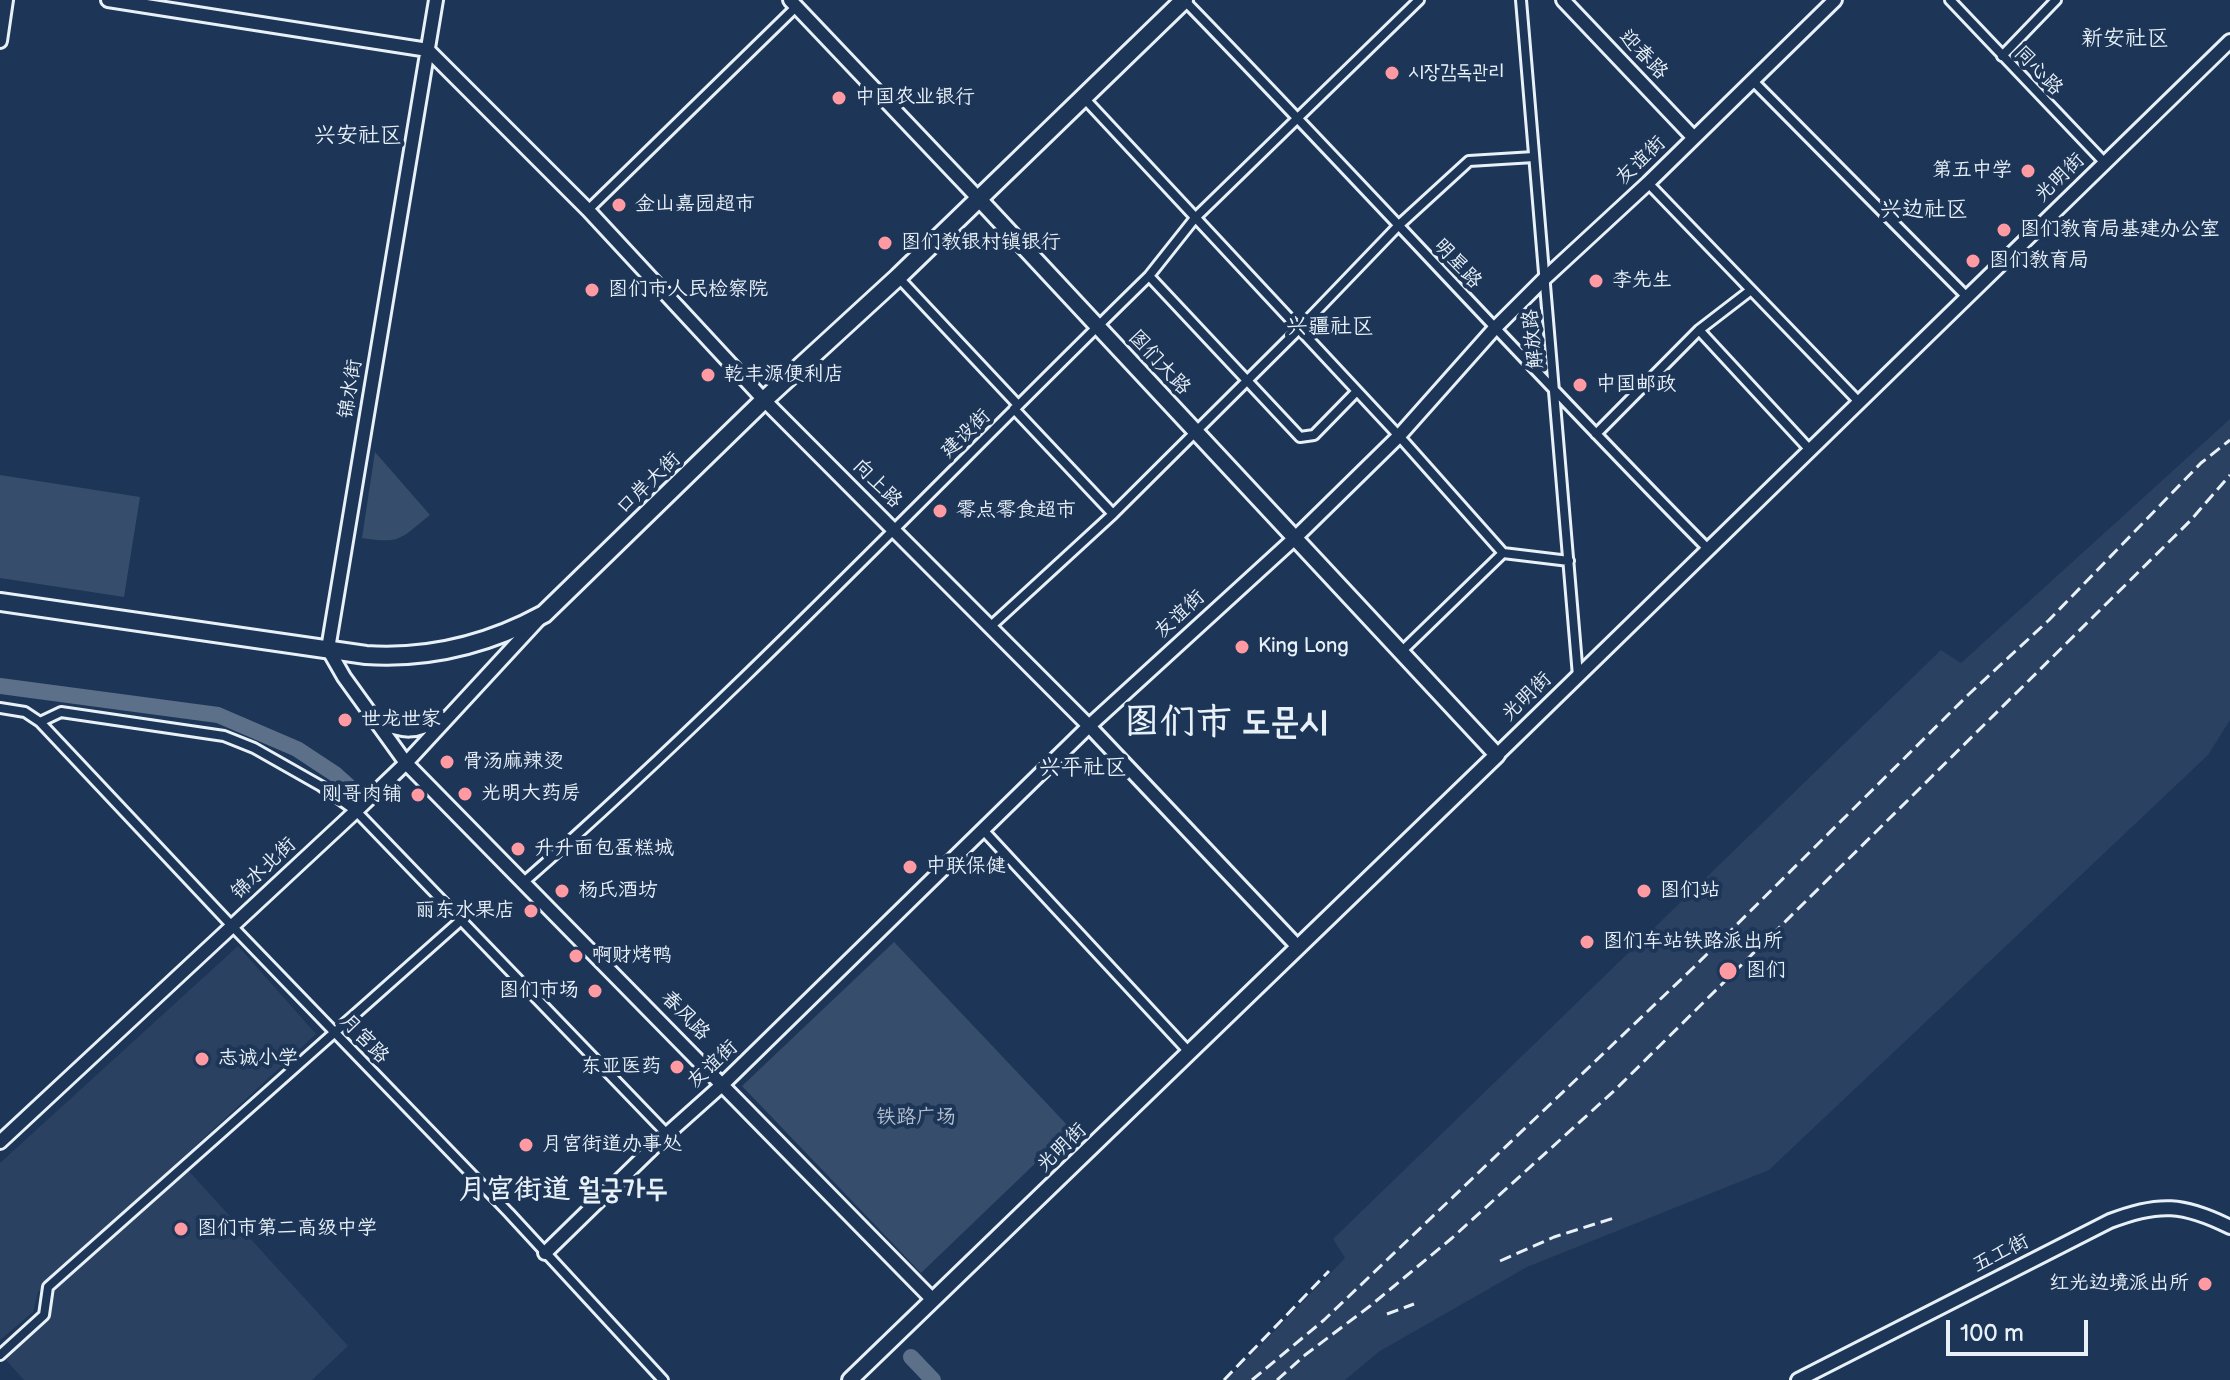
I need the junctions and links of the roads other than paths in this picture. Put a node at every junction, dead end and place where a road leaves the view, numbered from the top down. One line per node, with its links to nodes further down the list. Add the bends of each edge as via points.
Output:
1 (6, 0): 12 (street)
2 (108, 0): 14 (street)
3 (436, 0): 14 (street, 锦水街)
4 (1184, 0): 17 (highway, 口岸大街); 18 (street, 明星路)
5 (1419, 0): 18 (street, 建设街)
6 (1521, 0): 20 (street, 解放路)
7 (1563, 0): 19 (street, 迎春路)
8 (1835, 0): 16 (street, 友谊街)
9 (1950, 0): 15 (street, 同心路)
10 (2056, 0): 15 (street)
11 (793, 3): 23 (street, 图们大路); 24 (street)
12 (0, 41)
13 (2230, 41): 21 (street, 光明街)
14 (428, 50): 24 (street, 向上路); 55 (street, 锦水街)
15 (2002, 56): 21 (street, 同心路)
16 (1753, 81): 19 (street, 友谊街); 31 (street)
17 (1083, 98): 23 (highway, 口岸大街); 25 (street)
18 (1297, 116): 25 (street, 建设街); 26 (street, 明星路)
19 (1694, 138): 22 (street, 友谊街)
20 (1534, 157): 26 (street, via 1469,161); 29 (street, 解放路)
21 (2105, 163): 31 (street, 光明街)
22 (1648, 183): 29 (street, 友谊街); 30 (street)
23 (979, 199): 28 (highway, 口岸大街); 32 (main road, 图们大路)
24 (588, 210): 39 (street, 向上路)
25 (1195, 218): 27 (street, 建设街); 34 (street)
26 (1399, 225): 33 (street, 明星路); 34 (street)
27 (1149, 276): 32 (street, 建设街); 36 (street)
28 (898, 277): 39 (highway, 口岸大街); 41 (street)
29 (1544, 279): 33 (street, 友谊街); 38 (street, 解放路)
30 (1751, 290): 35 (street); 40 (street)
31 (1967, 297): 40 (street, 光明街)
32 (1098, 327): 41 (street, 建设街); 42 (main road, 图们大路)
33 (1495, 328): 38 (street, 明星路); 44 (street, 友谊街)
34 (1299, 329): 36 (street); 37 (street)
35 (1699, 330): 43 (street); 45 (street)
36 (1247, 381): 37 (street, via 1300,437 1314,435); 42 (street)
37 (1357, 391): 44 (street)
38 (1555, 393): 43 (street, 明星路); 51 (street, 解放路)
39 (764, 400): 47 (street, 向上路); 53 (highway, 口岸大街)
40 (1859, 402): 45 (street, 光明街)
41 (1016, 407): 46 (street); 47 (street, 建设街)
42 (1196, 432): 46 (street); 48 (main road, 图们大路)
43 (1596, 434): 49 (street, 明星路)
44 (1399, 436): 48 (street, 友谊街); 50 (street)
45 (1810, 450): 49 (street, 光明街)
46 (1113, 514): 54 (street)
47 (893, 528): 54 (street, 向上路); 67 (street, 建设街, via 605,810)
48 (1295, 538): 56 (main road, 图们大路); 62 (street, 友谊街)
49 (1708, 549): 57 (street, 光明街)
50 (1503, 553): 51 (street); 56 (street)
51 (1569, 561): 57 (street, 解放路)
52 (0, 602): 55 (highway, 口岸大街)
53 (544, 614): 55 (highway, 口岸大街, via 490,638 416,655); 59 (street, 锦水北街)
54 (991, 626): 62 (street, 向上路)
55 (328, 649): 60 (street)
56 (1401, 652): 63 (main road, 图们大路)
57 (1578, 676): 63 (street, 光明街)
58 (0, 708): 61 (street, via 25,712)
59 (454, 710): 60 (street, via 425,728 404,731); 64 (street, 锦水北街)
60 (376, 721): 64 (street)
61 (40, 722): 65 (street, via 61,712 224,736 321,786); 69 (street, 月宫路)
62 (1089, 726): 66 (street, 友谊街); 70 (street, 向上路)
63 (1497, 755): 70 (main road, 光明街)
64 (406, 763): 65 (street, 锦水北街); 67 (street, 春风路)
65 (356, 811): 68 (street); 69 (street, 锦水北街)
66 (984, 831): 72 (street); 73 (street, 友谊街)
67 (525, 881): 73 (street, 春风路)
68 (460, 921): 71 (street); 74 (street)
69 (232, 926): 71 (street, 月宫路); 75 (street, 锦水北街)
70 (1298, 947): 72 (main road, 光明街)
71 (334, 1031): 77 (street, 月宫路); 79 (street, via 48,1287 44,1315)
72 (1189, 1052): 78 (main road, 光明街)
73 (723, 1084): 74 (street, 友谊街); 78 (street, 春风路)
74 (667, 1134): 77 (street, 友谊街)
75 (0, 1142)
76 (2230, 1227): 82 (street, 五工街, via 2179,1207 2131,1213)
77 (545, 1253): 80 (street, 月宫路)
78 (933, 1300): 81 (main road, 光明街)
79 (0, 1355)
80 (663, 1380)
81 (850, 1380)
82 (1798, 1380)

